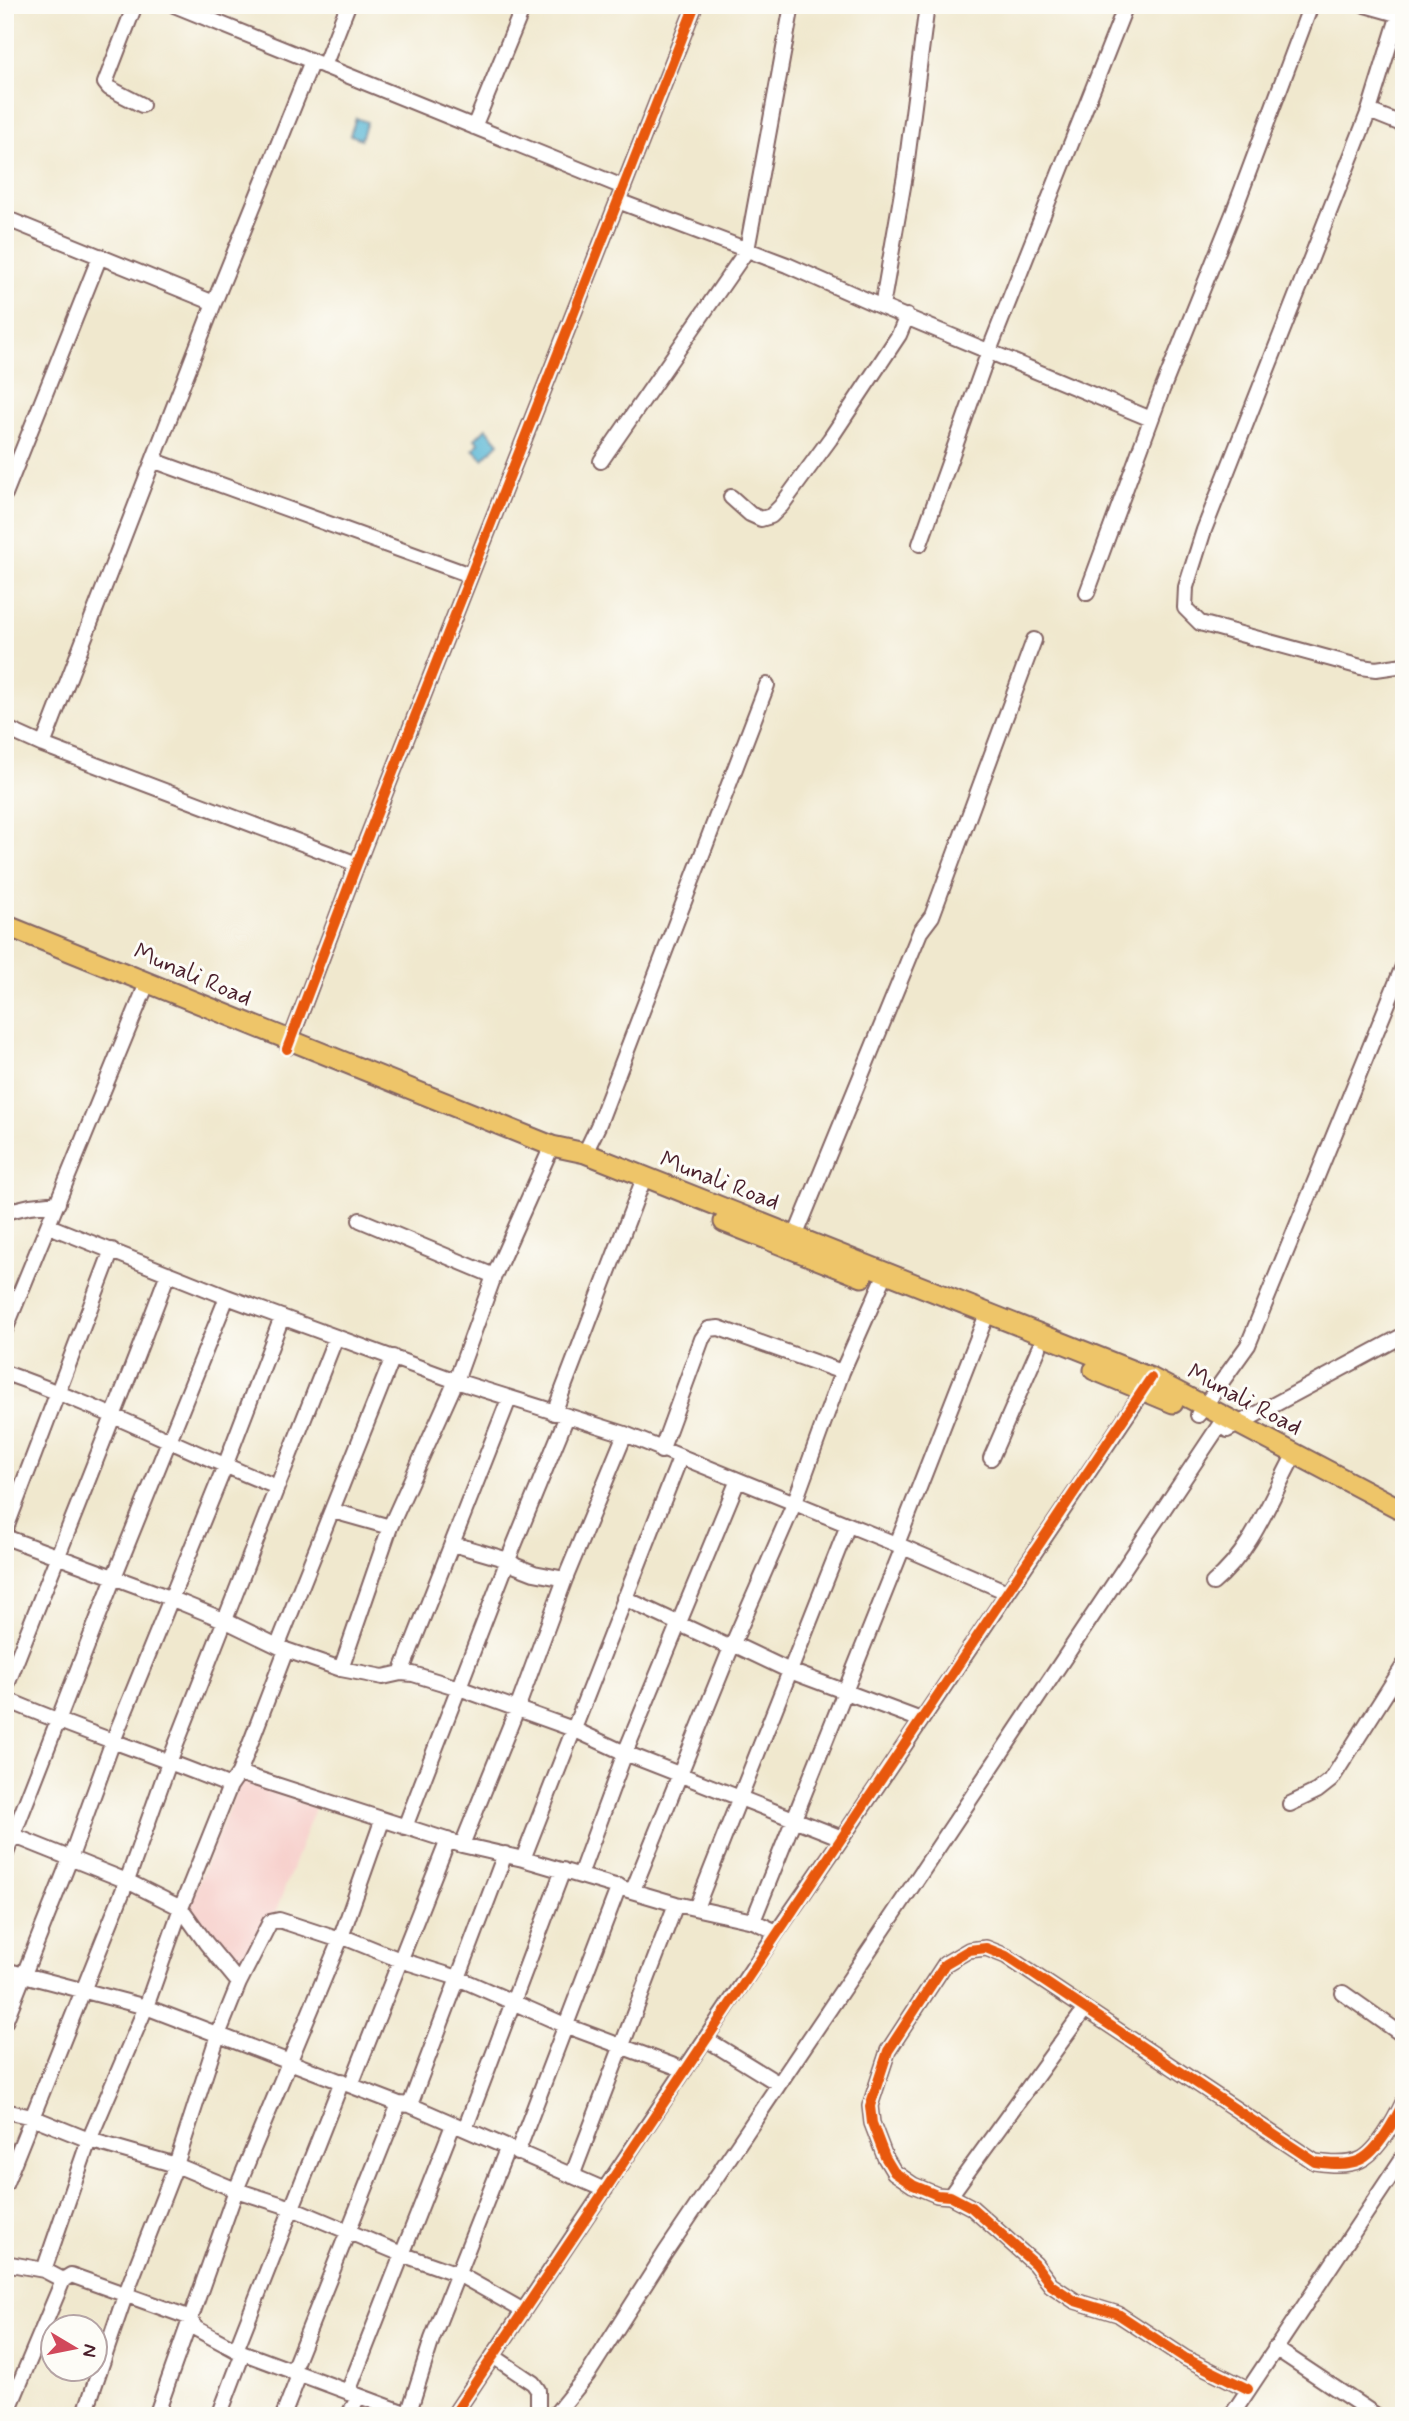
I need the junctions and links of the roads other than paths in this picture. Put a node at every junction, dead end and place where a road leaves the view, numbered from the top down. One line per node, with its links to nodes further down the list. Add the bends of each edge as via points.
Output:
1 (135, 5): 13 (street, via 105,83)
2 (174, 5): 12 (street)
3 (348, 5): 12 (street)
4 (524, 5): 16 (street)
5 (695, 5): 17 (street)
6 (792, 5): 19 (street)
7 (927, 5): 22 (street)
8 (1126, 5): 24 (street)
9 (1311, 5): 25 (street)
10 (1365, 5): 11 (street)
11 (1401, 15): 14 (street)
12 (318, 63): 16 (street); 21 (street)
13 (142, 104)
14 (1369, 111): 15 (street); 34 (street, via 1204,530 1185,587 1185,608 1200,623 1348,663 1376,669)
15 (1404, 125)
16 (474, 127): 17 (street)
17 (620, 194): 19 (street); 31 (street)
18 (5, 218): 20 (street)
19 (747, 250): 22 (street); 27 (street)
20 (100, 256): 21 (street); 28 (street)
21 (214, 303): 26 (street)
22 (882, 307): 23 (street)
23 (907, 316): 24 (street); 29 (street, via 899,335 781,506 761,519)
24 (989, 351): 25 (street); 30 (street)
25 (1152, 418): 32 (street)
26 (155, 461): 31 (street); 37 (street)
27 (601, 461)
28 (5, 494)
29 (731, 497)
30 (920, 544)
31 (470, 575): 38 (street)
32 (1087, 593)
33 (1034, 640): 51 (street, via 932,916 920,932)
34 (1404, 665)
35 (767, 685): 45 (street)
36 (5, 728): 37 (street)
37 (43, 745): 38 (street)
38 (357, 864): 43 (street)
39 (5, 925): 42 (main road, Munali Road)
40 (5, 937): 42 (main road, Munali Road)
41 (1404, 964): 70 (street, via 1248,1345)
42 (146, 987): 43 (main road, Munali Road); 47 (street)
43 (289, 1044): 44 (main road, Munali Road)
44 (551, 1150): 45 (main road, Munali Road); 46 (main road, Munali Road); 54 (street)
45 (585, 1153): 46 (main road, Munali Road)
46 (642, 1184): 51 (main road, Munali Road); 71 (street)
47 (58, 1203): 48 (street); 50 (street)
48 (5, 1212)
49 (360, 1220): 54 (street)
50 (49, 1226): 52 (street); 59 (street)
51 (793, 1242): 55 (main road, Munali Road)
52 (113, 1250): 53 (street); 68 (street)
53 (168, 1273): 56 (street); 72 (street)
54 (494, 1276): 66 (street)
55 (883, 1279): 58 (main road, Munali Road); 64 (street)
56 (228, 1297): 57 (street); 75 (street)
57 (282, 1317): 61 (street); 80 (street)
58 (985, 1320): 62 (main road, Munali Road); 67 (main road, Munali Road); 92 (street)
59 (5, 1331)
60 (1404, 1335): 73 (street)
61 (335, 1337): 63 (street); 82 (street)
62 (1039, 1348): 67 (main road, Munali Road); 78 (street)
63 (393, 1357): 66 (street); 84 (street)
64 (842, 1372): 76 (street, via 719,1328 709,1329); 83 (street)
65 (5, 1373): 68 (street)
66 (456, 1381): 69 (street); 88 (street)
67 (1148, 1384): 70 (main road, Munali Road); 98 (street)
68 (58, 1391): 72 (street); 89 (street)
69 (509, 1399): 71 (street); 91 (street)
70 (1201, 1411): 73 (main road, Munali Road)
71 (561, 1415): 74 (street); 94 (street)
72 (115, 1416): 75 (street); 93 (street)
73 (1229, 1427): 79 (main road, Munali Road); 85 (main road, Munali Road); 164 (street)
74 (625, 1434): 76 (street); 96 (street)
75 (170, 1439): 80 (street); 95 (street)
76 (662, 1451): 77 (street)
77 (680, 1458): 81 (street); 100 (street)
78 (991, 1458)
79 (1290, 1463): 86 (main road, Munali Road); 97 (street, via 1242,1553)
80 (225, 1466): 82 (street); 99 (street)
81 (738, 1480): 83 (street); 102 (street)
82 (278, 1487): 101 (street)
83 (794, 1504): 87 (street); 103 (street)
84 (333, 1511): 88 (street); 104 (street)
85 (1404, 1511)
86 (1404, 1523)
87 (848, 1525): 92 (street); 107 (street)
88 (390, 1527): 106 (street)
89 (5, 1531)
90 (5, 1537): 93 (street)
91 (453, 1544): 94 (street); 108 (street)
92 (900, 1545): 98 (street); 111 (street)
93 (57, 1555): 95 (street); 110 (street)
94 (508, 1560): 96 (street, via 534,1573); 109 (street)
95 (114, 1577): 99 (street); 115 (street)
96 (565, 1579): 113 (street)
97 (1213, 1583)
98 (1007, 1592): 114 (street)
99 (170, 1598): 101 (street); 117 (street)
100 (624, 1598): 102 (street); 116 (street)
101 (226, 1621): 104 (street); 119 (street)
102 (679, 1623): 103 (street); 118 (street)
103 (732, 1646): 107 (street); 121 (street)
104 (282, 1647): 106 (street); 120 (street)
105 (1404, 1665): 124 (street, via 1331,1780)
106 (341, 1669): 108 (street, via 383,1676)
107 (790, 1671): 111 (street); 123 (street)
108 (401, 1673): 109 (street)
109 (459, 1688): 113 (street); 127 (street)
110 (5, 1690)
111 (846, 1691): 114 (street); 125 (street)
112 (5, 1699): 115 (street)
113 (517, 1709): 116 (street); 130 (street)
114 (921, 1720): 129 (street)
115 (57, 1721): 117 (street); 128 (street)
116 (573, 1729): 118 (street); 134 (street)
117 (113, 1741): 119 (street); 133 (street)
118 (625, 1753): 121 (street); 136 (street)
119 (170, 1760): 122 (street); 137 (street)
120 (239, 1773): 122 (street); 126 (street)
121 (681, 1774): 123 (street); 138 (street)
122 (230, 1786): 140 (street)
123 (740, 1797): 125 (street); 141 (street)
124 (1290, 1804)
125 (795, 1819): 129 (street); 142 (street)
126 (382, 1821): 127 (street); 144 (street)
127 (405, 1827): 130 (street)
128 (9, 1834): 132 (street); 133 (street)
129 (842, 1838): 143 (street)
130 (455, 1842): 131 (street); 145 (street)
131 (505, 1854): 134 (street); 148 (street)
132 (5, 1856)
133 (70, 1859): 137 (street); 147 (street)
134 (523, 1859): 135 (street)
135 (563, 1870): 136 (street); 152 (street)
136 (580, 1875): 138 (street)
137 (127, 1881): 140 (street); 150 (street)
138 (626, 1888): 139 (street); 156 (street)
139 (676, 1904): 141 (street); 160 (street)
140 (181, 1908): 149 (street); 153 (street)
141 (696, 1908): 142 (street)
142 (753, 1920): 143 (street)
143 (776, 1932): 159 (street)
144 (340, 1938): 145 (street); 149 (street, via 279,1920 271,1922); 161 (street)
145 (400, 1960): 148 (street); 163 (street)
146 (5, 1970): 147 (street)
147 (23, 1977): 150 (street); 155 (street)
148 (458, 1978): 152 (street); 166 (street)
149 (239, 1983): 157 (street)
150 (82, 1992): 153 (street); 168 (street)
151 (1343, 1993): 158 (street)
152 (512, 2002): 156 (street); 169 (street)
153 (146, 2007): 157 (street); 170 (street)
154 (1086, 2008): 165 (street, via 1315,2162 1361,2160 1375,2148); 178 (street); 178 (street, via 986,1948 969,1950 945,1964 888,2051 870,2106 872,2123 894,2172 913,2185)
155 (5, 2022)
156 (567, 2026): 160 (street); 171 (street)
157 (218, 2035): 161 (street); 173 (street)
158 (1404, 2036)
159 (706, 2039): 162 (street); 164 (street)
160 (623, 2046): 162 (street); 174 (street)
161 (290, 2062): 163 (street); 176 (street)
162 (685, 2070): 177 (street)
163 (346, 2083): 166 (street); 179 (street)
164 (779, 2084): 196 (street, via 588,2374)
165 (1404, 2101)
166 (404, 2104): 169 (street); 180 (street)
167 (5, 2110): 168 (street)
168 (32, 2117): 170 (street); 175 (street)
169 (459, 2127): 171 (street); 181 (street)
170 (89, 2140): 173 (street); 183 (street)
171 (512, 2151): 174 (street); 184 (street)
172 (1404, 2156): 189 (street)
173 (176, 2165): 176 (street); 186 (street)
174 (572, 2176): 177 (street)
175 (5, 2185)
176 (236, 2190): 179 (street); 188 (street)
177 (606, 2190): 187 (street)
178 (950, 2196): 193 (street, via 987,2220 1051,2285 1075,2301 1118,2314 1185,2357)
179 (292, 2208): 180 (street); 190 (street)
180 (347, 2231): 181 (street); 192 (street)
181 (404, 2255): 184 (street); 195 (street)
182 (5, 2263): 183 (street)
183 (44, 2270): 185 (street)
184 (458, 2274): 187 (street); 198 (street, via 432,2339)
185 (63, 2280): 186 (street, via 71,2275); 197 (street)
186 (126, 2293): 188 (street); 199 (street)
187 (522, 2310): 191 (street)
188 (191, 2318): 190 (street, via 195,2328); 200 (street)
189 (1275, 2348): 193 (street); 207 (street)
190 (239, 2351): 192 (street); 201 (street)
191 (493, 2356): 194 (street); 204 (street)
192 (295, 2373): 195 (street); 202 (street)
193 (1248, 2389): 206 (street)
194 (538, 2390): 196 (street); 205 (street)
195 (353, 2395): 198 (street); 203 (street)
196 (559, 2410)
197 (6, 2411)
198 (410, 2415)
199 (84, 2416)
200 (156, 2416)
201 (219, 2416)
202 (283, 2416)
203 (348, 2416)
204 (453, 2416)
205 (538, 2416)
206 (1231, 2416)
207 (1377, 2416)

